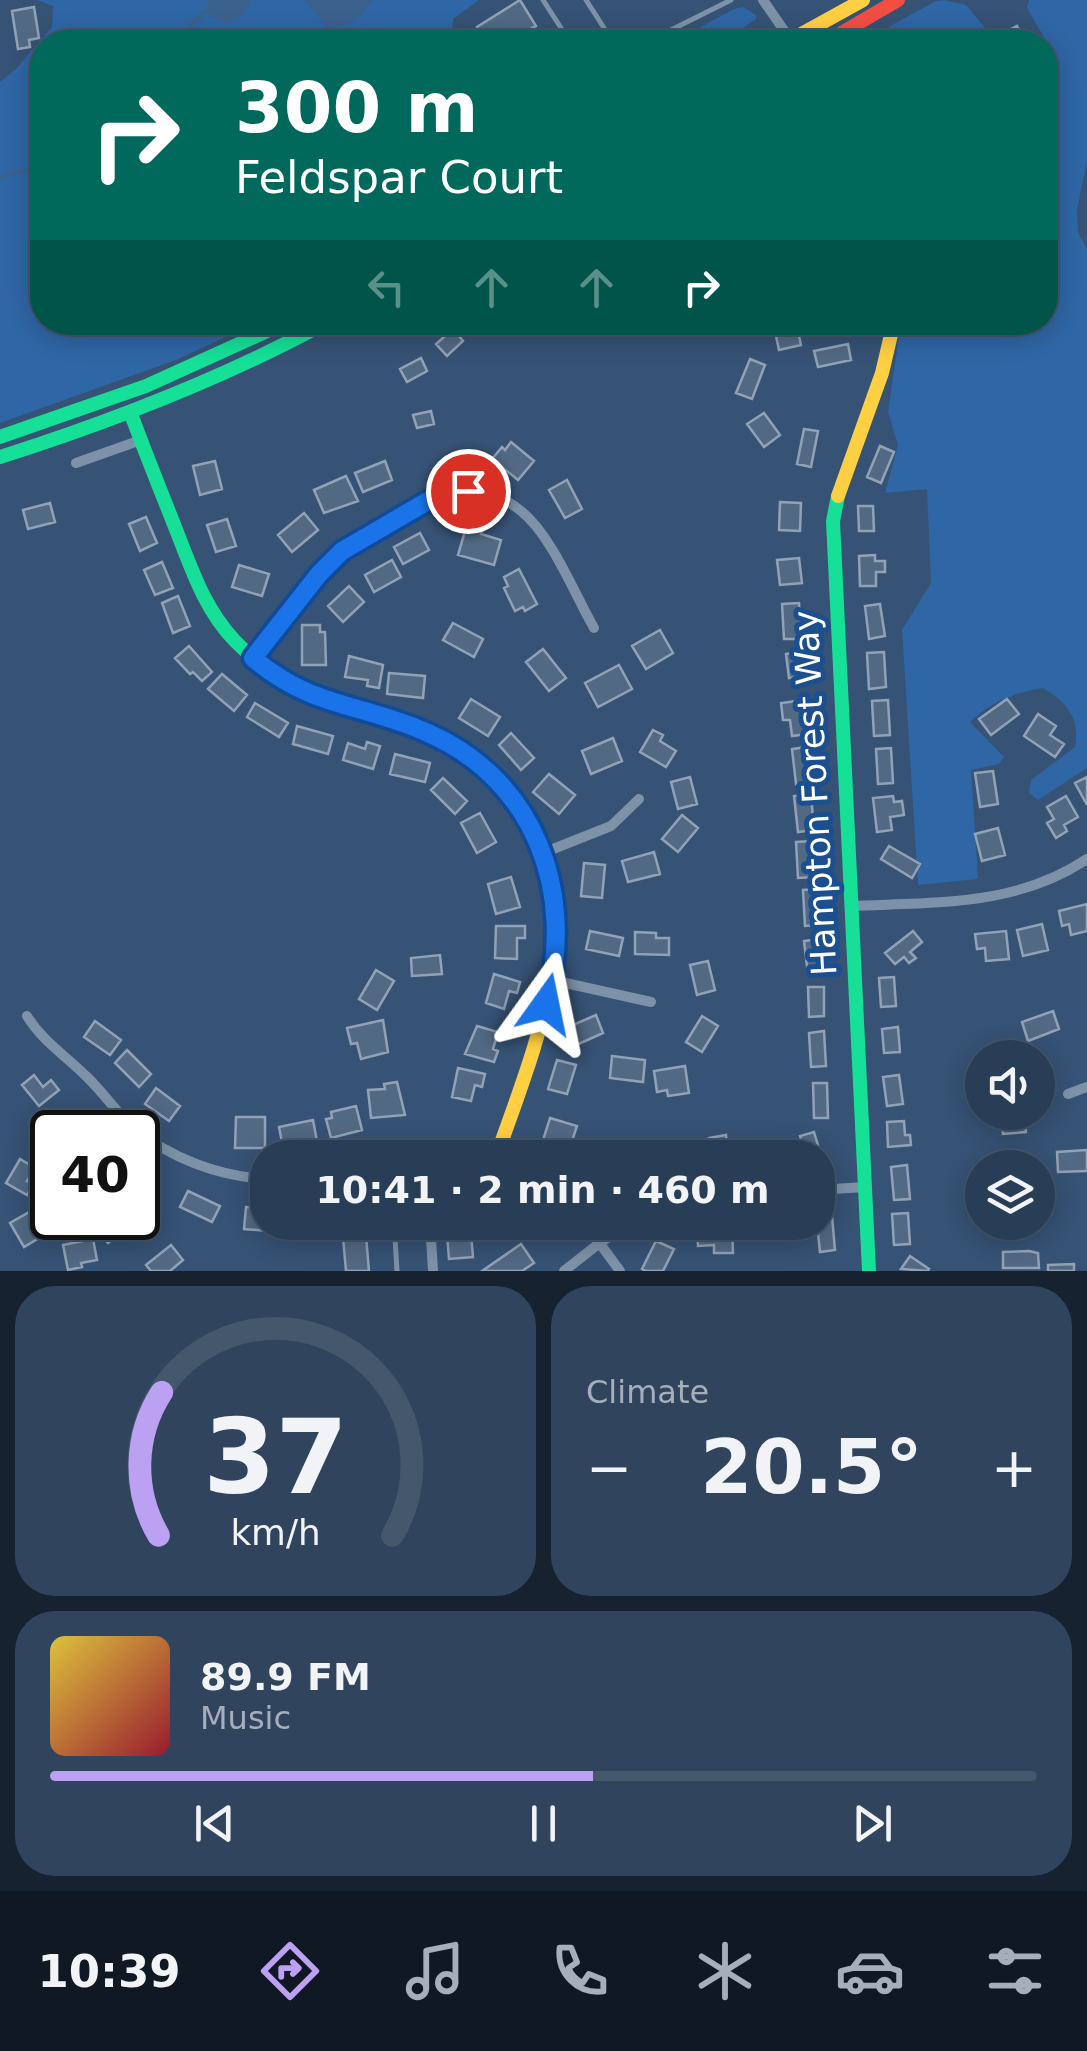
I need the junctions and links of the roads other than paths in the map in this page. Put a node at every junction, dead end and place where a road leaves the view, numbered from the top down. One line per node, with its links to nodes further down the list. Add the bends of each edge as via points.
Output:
1 (543, 0): 7 (lane)
2 (586, 0): 8 (lane)
3 (731, 0): 9 (lane)
4 (763, 0): 10 (street)
5 (863, 0): 11 (street)
6 (898, 0): 12 (street)
7 (562, 30)
8 (605, 30)
9 (671, 30)
10 (782, 30)
11 (811, 30)
12 (847, 30)
13 (261, 335): 17 (street, via 178,376)
14 (302, 335): 16 (street)
15 (891, 335): 26 (street, Hampton Forest Way, via 842,472 833,520)
16 (131, 414): 18 (street); 19 (street)
17 (0, 437)
18 (141, 440): 20 (street); 22 (street, via 205,600)
19 (0, 457)
20 (76, 463)
21 (594, 628): 22 (street, via 527,516 495,496 460,491 426,502 342,551)
22 (253, 658): 24 (street, via 309,696 408,725 461,752 517,805)
23 (639, 800): 24 (street, via 611,826)
24 (543, 854): 27 (street, via 557,915)
25 (1087, 859): 26 (street, via 1005,895)
26 (851, 906): 36 (street, Hampton Forest Way)
27 (552, 980): 28 (street); 33 (street)
28 (651, 1002)
29 (27, 1016): 32 (street)
30 (1087, 1086): 31 (street)
31 (1068, 1094)
32 (115, 1110)
33 (502, 1140)
34 (160, 1145): 35 (street, via 205,1167)
35 (250, 1176)
36 (865, 1187): 37 (street); 46 (street, Hampton Forest Way)
37 (835, 1189)
38 (395, 1240): 42 (lane)
39 (431, 1240): 43 (street)
40 (604, 1240): 41 (street)
41 (601, 1242): 44 (street); 45 (street)
42 (397, 1271)
43 (433, 1271)
44 (564, 1271)
45 (620, 1271)
46 (870, 1271)

